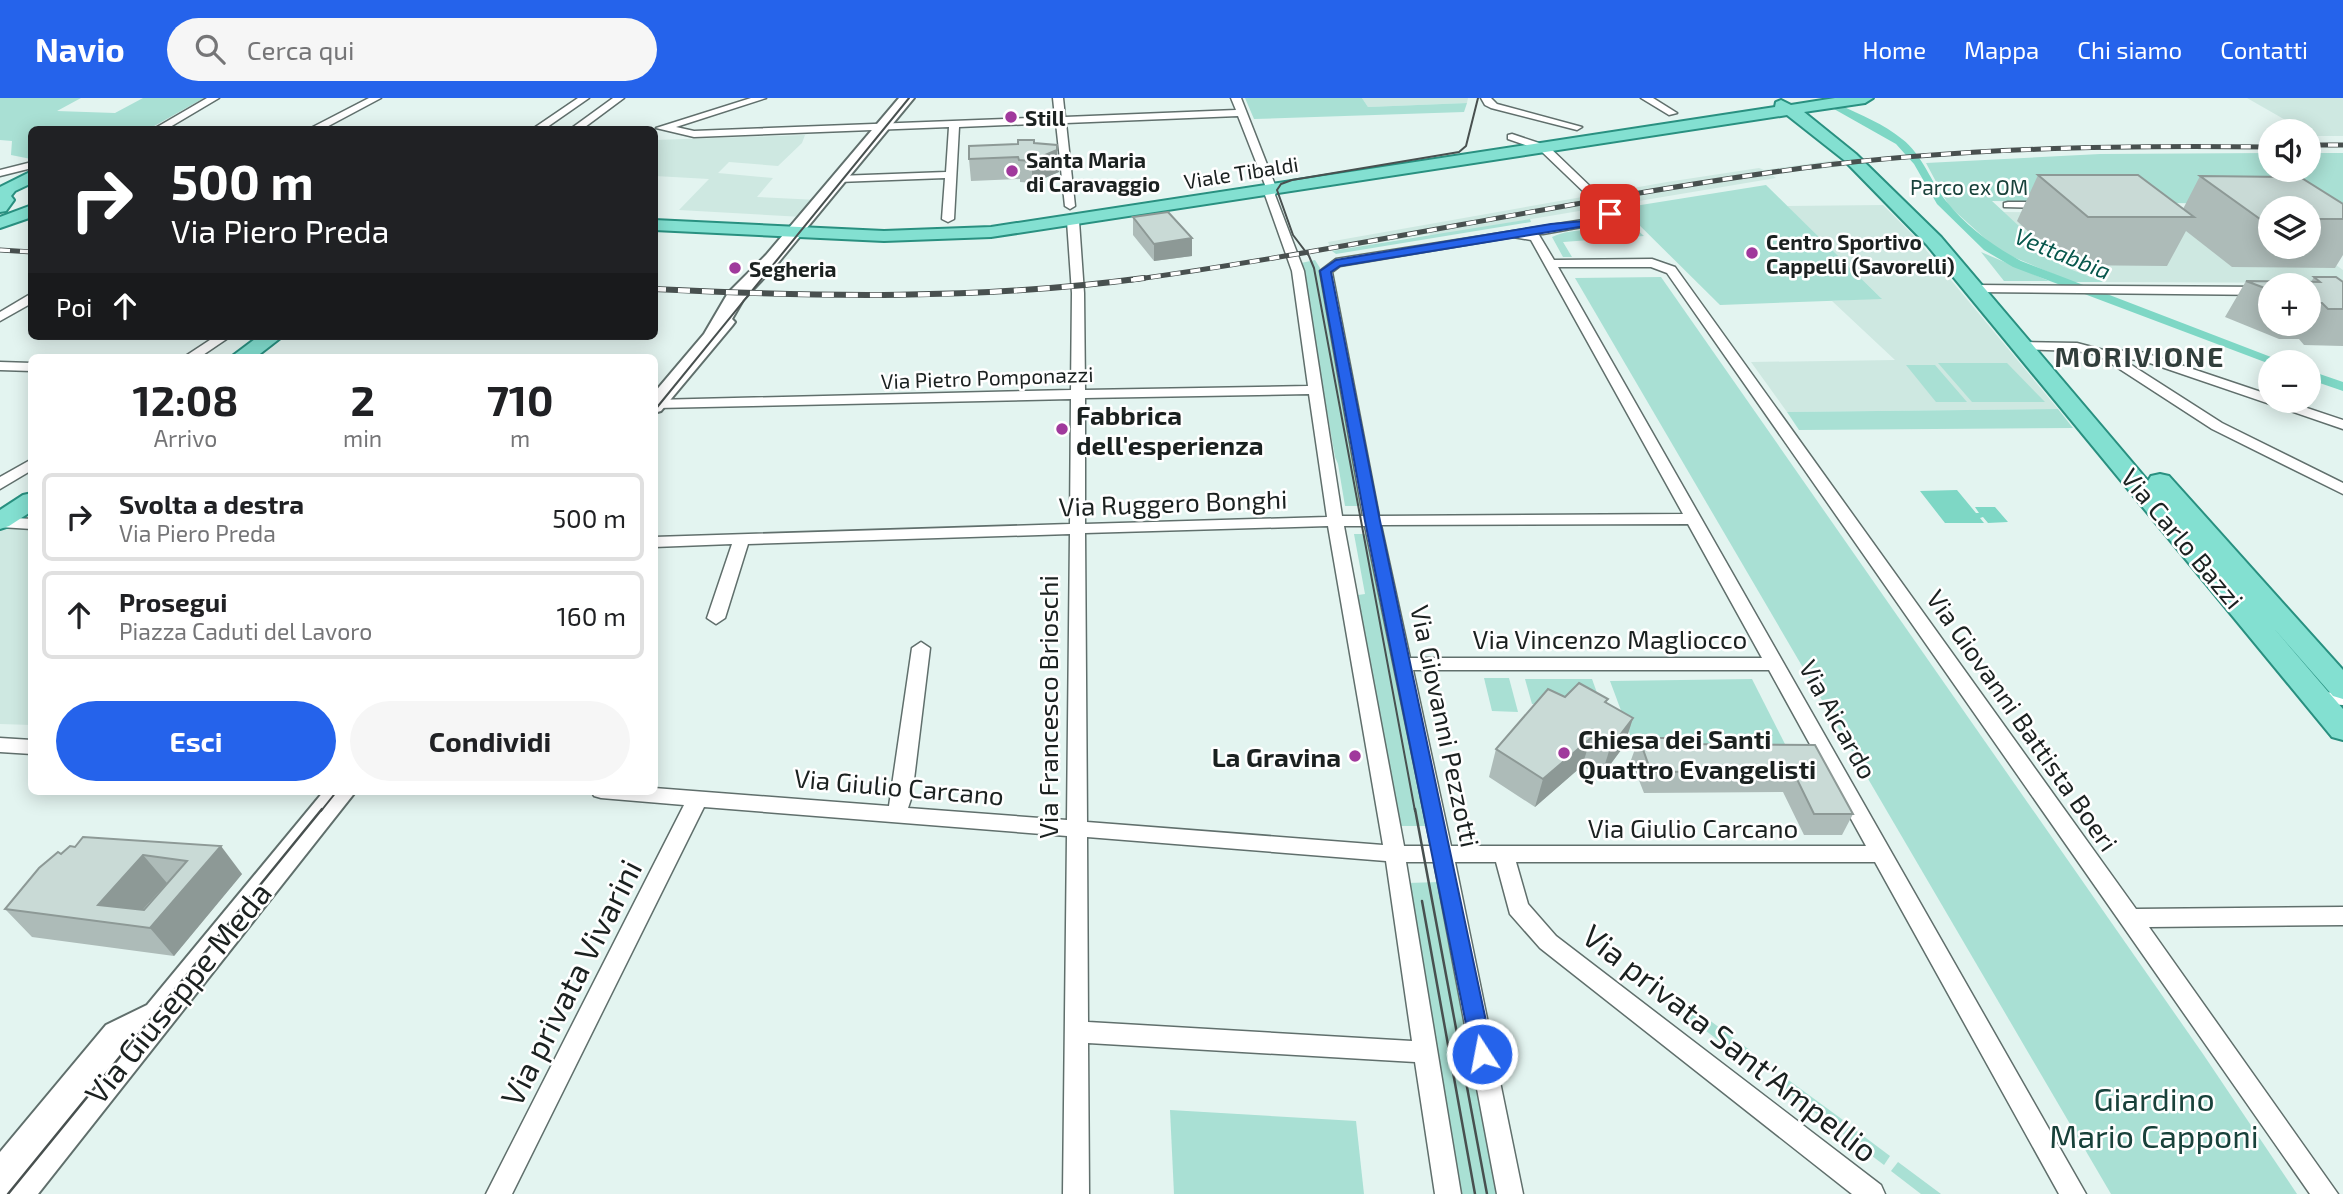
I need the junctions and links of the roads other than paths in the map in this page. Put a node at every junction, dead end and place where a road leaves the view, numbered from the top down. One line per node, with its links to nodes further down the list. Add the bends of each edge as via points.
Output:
1 (214, 98): 20 (street)
2 (376, 98): 21 (street)
3 (584, 98): 22 (street)
4 (619, 98): 23 (street)
5 (761, 98): 12 (street)
6 (907, 98): 25 (street)
7 (1058, 98): 17 (street, Via Francesco Brioschi)
8 (1236, 98): 15 (street)
9 (1646, 98): 16 (street)
10 (1865, 98): 14 (main road)
11 (1487, 101): 19 (street)
12 (732, 102): 24 (street)
13 (1775, 102): 14 (main road, Via Carlo Bazzi); 16 (main road, Viale Tibaldi); 28 (main road, Viale Tibaldi)
14 (1807, 106): 51 (main road, Via Carlo Bazzi, via 1864,170); 51 (main road, Via Carlo Bazzi, via 1824,127 1832,125 1951,241)
15 (1242, 113): 17 (street); 33 (street)
16 (1672, 113): 19 (main road, Viale Tibaldi, via 1577,127)
17 (1061, 120): 18 (street); 42 (street, Via Francesco Brioschi)
18 (954, 124): 25 (street); 30 (street)
19 (1548, 125): 27 (main road, Viale Tibaldi); 28 (street)
20 (164, 126)
21 (320, 126)
22 (542, 126)
23 (580, 126)
24 (666, 126): 25 (street, via 694,134); 26 (street)
25 (882, 127): 32 (street)
26 (658, 129)
27 (1512, 137): 28 (street); 33 (main road, Viale Tibaldi)
28 (1544, 148): 33 (main road, Viale Tibaldi); 35 (street)
29 (28, 169): 36 (street)
30 (950, 175): 32 (street); 44 (street)
31 (28, 179): 36 (main road)
32 (838, 179): 43 (street)
33 (1268, 182): 42 (main road, Viale Tibaldi); 63 (street, via 1298,271)
34 (28, 192): 36 (main road)
35 (1592, 194)
36 (2, 197): 39 (main road)
37 (2008, 205): 38 (street)
38 (2062, 205)
39 (28, 206)
40 (1608, 208): 46 (street, via 1606,220)
41 (658, 209): 43 (main road, Viale Tibaldi)
42 (1071, 213): 44 (main road, Viale Tibaldi); 47 (main road, Viale Tibaldi, via 947,235); 64 (street, Via Francesco Brioschi, via 1079,293)
43 (807, 217): 44 (main road, Viale Tibaldi); 47 (street)
44 (948, 219)
45 (658, 225): 47 (main road, Viale Tibaldi)
46 (1551, 227): 48 (street); 49 (street)
47 (794, 233): 65 (street, via 757,288)
48 (1509, 234): 49 (street); 74 (street, Via Giovanni Pezzotti, via 1336,263 1326,271)
49 (1535, 237): 50 (street, Via Aicardo)
50 (1553, 269): 72 (street, Via Aicardo); 98 (street, Via Giovanni Battista Boeri, via 1661,272 1676,278)
51 (1984, 289): 52 (street); 57 (main road, Via Carlo Bazzi)
52 (2258, 291)
53 (28, 300): 54 (street)
54 (0, 317)
55 (219, 340): 58 (street)
56 (267, 340): 59 (main road)
57 (2033, 346): 60 (street, via 2086,348); 84 (main road, Via Carlo Bazzi)
58 (196, 354)
59 (246, 354)
60 (2110, 356): 67 (street, via 2145,358); 70 (street, via 2217,426)
61 (0, 366): 62 (street)
62 (28, 367)
63 (1317, 391): 64 (street, Via Pietro Pomponazzi); 73 (street)
64 (1076, 395): 66 (street, Via Pietro Pomponazzi); 77 (street, Via Francesco Brioschi)
65 (658, 404)
66 (658, 406)
67 (2343, 425)
68 (28, 466): 69 (street)
69 (0, 484)
70 (2343, 489)
71 (28, 503): 75 (main road)
72 (1693, 519): 74 (street, Via Ruggero Bonghi); 83 (street, Via Aicardo)
73 (1335, 521): 74 (street, Via Ruggero Bonghi); 77 (street, Via Ruggero Bonghi); 94 (street)
74 (1373, 521): 82 (street, Via Giovanni Pezzotti)
75 (0, 522): 76 (street)
76 (28, 524)
77 (1076, 529): 78 (street, Via Ruggero Bonghi); 92 (street, Via Francesco Brioschi)
78 (742, 539): 79 (street, Via Ruggero Bonghi); 80 (street)
79 (658, 542)
80 (716, 618)
81 (921, 648): 91 (street)
82 (1403, 664): 83 (street, Via Vincenzo Magliocco); 96 (street, Via Giovanni Pezzotti)
83 (1776, 664): 93 (street, Via Aicardo)
84 (2335, 695): 85 (main road, Via Carlo Bazzi)
85 (2343, 729)
86 (0, 745): 87 (street)
87 (28, 747)
88 (338, 795): 99 (street, Via Giuseppe Meda)
89 (656, 795): 90 (street, Via Giulio Carcano)
90 (698, 798): 91 (street, Via Giulio Carcano); 104 (street, Via privata Vivarini)
91 (896, 814): 92 (street, Via Giulio Carcano)
92 (1077, 829): 94 (street, Via Giulio Carcano); 100 (street, Via Francesco Brioschi)
93 (1882, 853): 95 (street, Via Giulio Carcano); 109 (street, Via Aicardo)
94 (1394, 854): 96 (street, Via Giulio Carcano); 101 (street)
95 (1504, 855): 96 (street, Via Giulio Carcano); 108 (street, Via privata Sant'Ampellio, via 1518,908 1548,942)
96 (1443, 856): 107 (street, Via Giovanni Pezzotti)
97 (2340, 916): 98 (street)
98 (2130, 918): 110 (street, Via Giovanni Battista Boeri)
99 (165, 1008): 102 (street, via 118,1037); 103 (street, Via Giuseppe Meda)
100 (1075, 1032): 101 (street); 105 (street, Via Francesco Brioschi)
101 (1425, 1052): 106 (street)
102 (0, 1181)
103 (14, 1194)
104 (499, 1194)
105 (1076, 1194)
106 (1448, 1194)
107 (1510, 1194)
108 (1872, 1194)
109 (2073, 1194)
110 (2325, 1194)

